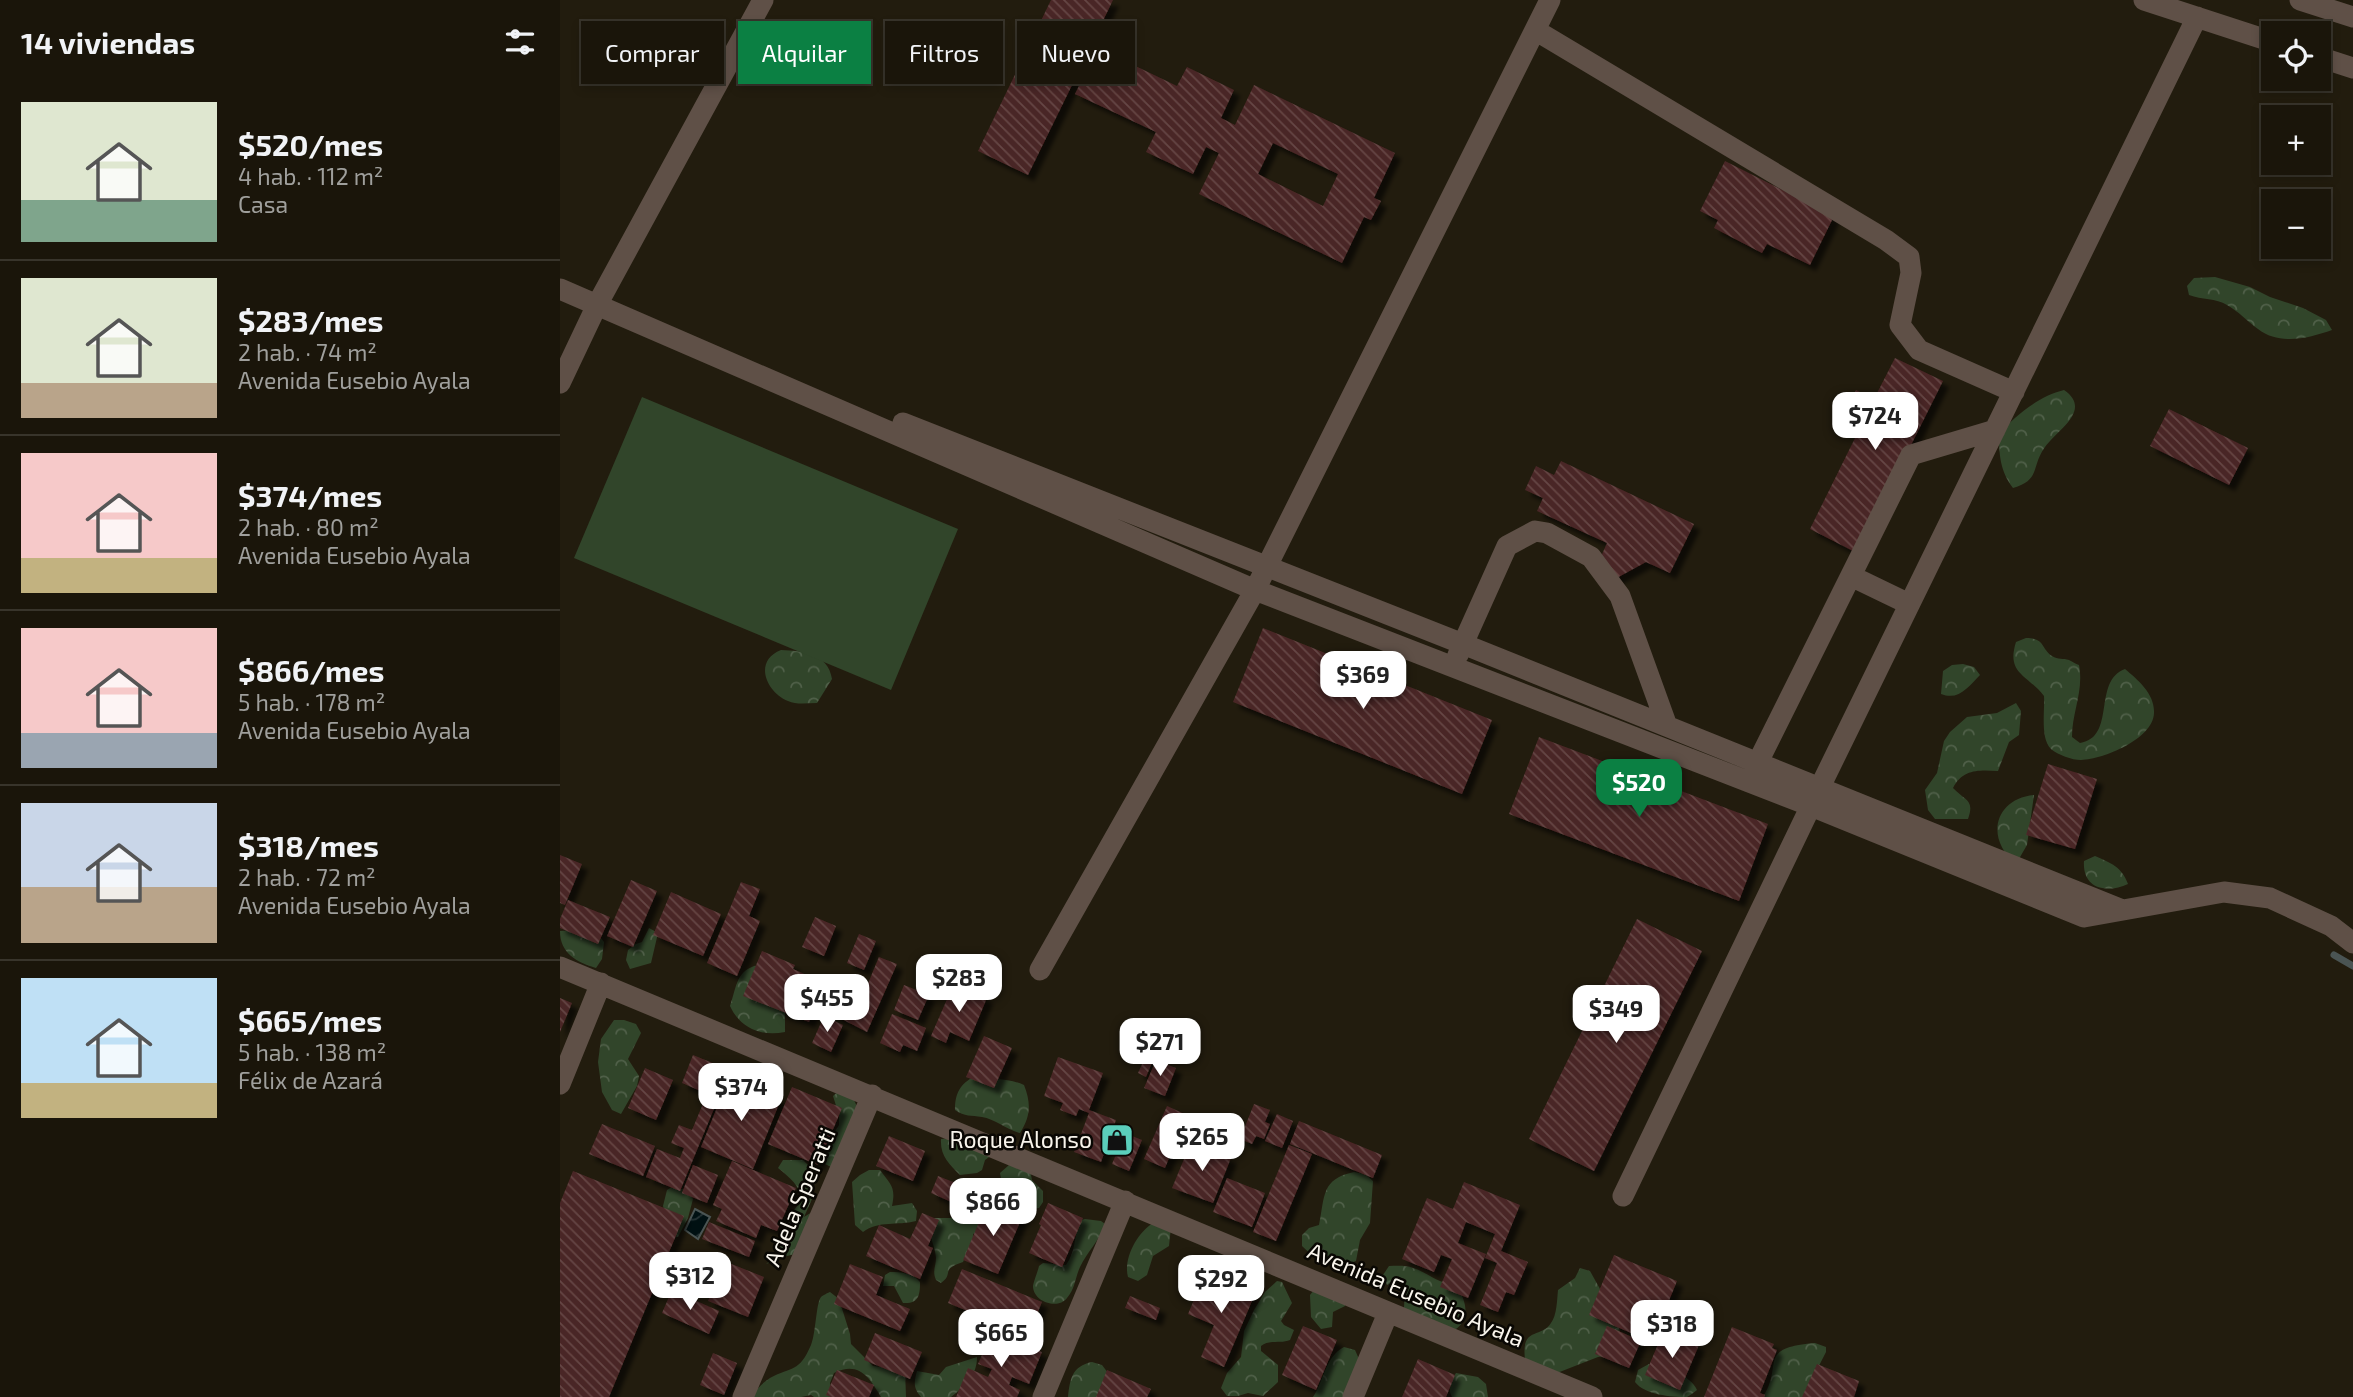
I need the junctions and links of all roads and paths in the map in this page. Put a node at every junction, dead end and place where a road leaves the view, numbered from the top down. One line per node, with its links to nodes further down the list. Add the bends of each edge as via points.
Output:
1 (763, 0): 12 (street)
2 (1550, 0): 7 (street)
3 (2144, 0): 6 (street)
4 (2300, 0): 5 (street)
5 (2353, 17)
6 (2197, 18): 8 (street); 14 (street)
7 (1535, 30): 14 (street, via 1909,257 1911,273 1900,325 1919,350); 16 (street)
8 (2261, 38)
9 (2331, 61): 10 (street)
10 (2353, 68)
11 (560, 289): 12 (street)
12 (597, 305): 13 (street); 16 (street); 18 (street)
13 (560, 383)
14 (2014, 392): 15 (street)
15 (1995, 430): 17 (street, via 1911,456); 19 (street)
16 (1266, 566): 18 (street); 20 (street)
17 (1851, 576): 19 (street); 23 (street)
18 (1255, 590): 21 (street); 28 (street)
19 (1909, 604): 24 (street)
20 (1463, 644): 21 (street); 22 (street); 22 (street, via 1507,546 1535,531 1547,533 1591,557 1620,596)
21 (1452, 666): 24 (street)
22 (1667, 726): 23 (street)
23 (1758, 762): 24 (street)
24 (1816, 796): 25 (street); 25 (street, via 2084,917); 32 (street)
25 (2120, 909): 26 (street, via 2224,892 2270,898 2331,926)
26 (2353, 943)
27 (560, 967): 29 (street, Avenida Eusebio Ayala)
28 (1040, 970)
29 (601, 984): 30 (street); 31 (street, Avenida Eusebio Ayala)
30 (560, 1084)
31 (872, 1095): 33 (street, Avenida Eusebio Ayala); 35 (street, Adela Speratti)
32 (1623, 1196)
33 (1125, 1201): 34 (street, Avenida Eusebio Ayala); 36 (street)
34 (1388, 1313): 37 (street); 38 (street, Avenida Eusebio Ayala)
35 (743, 1397)
36 (1043, 1397)
37 (1353, 1397)
38 (1592, 1397)

